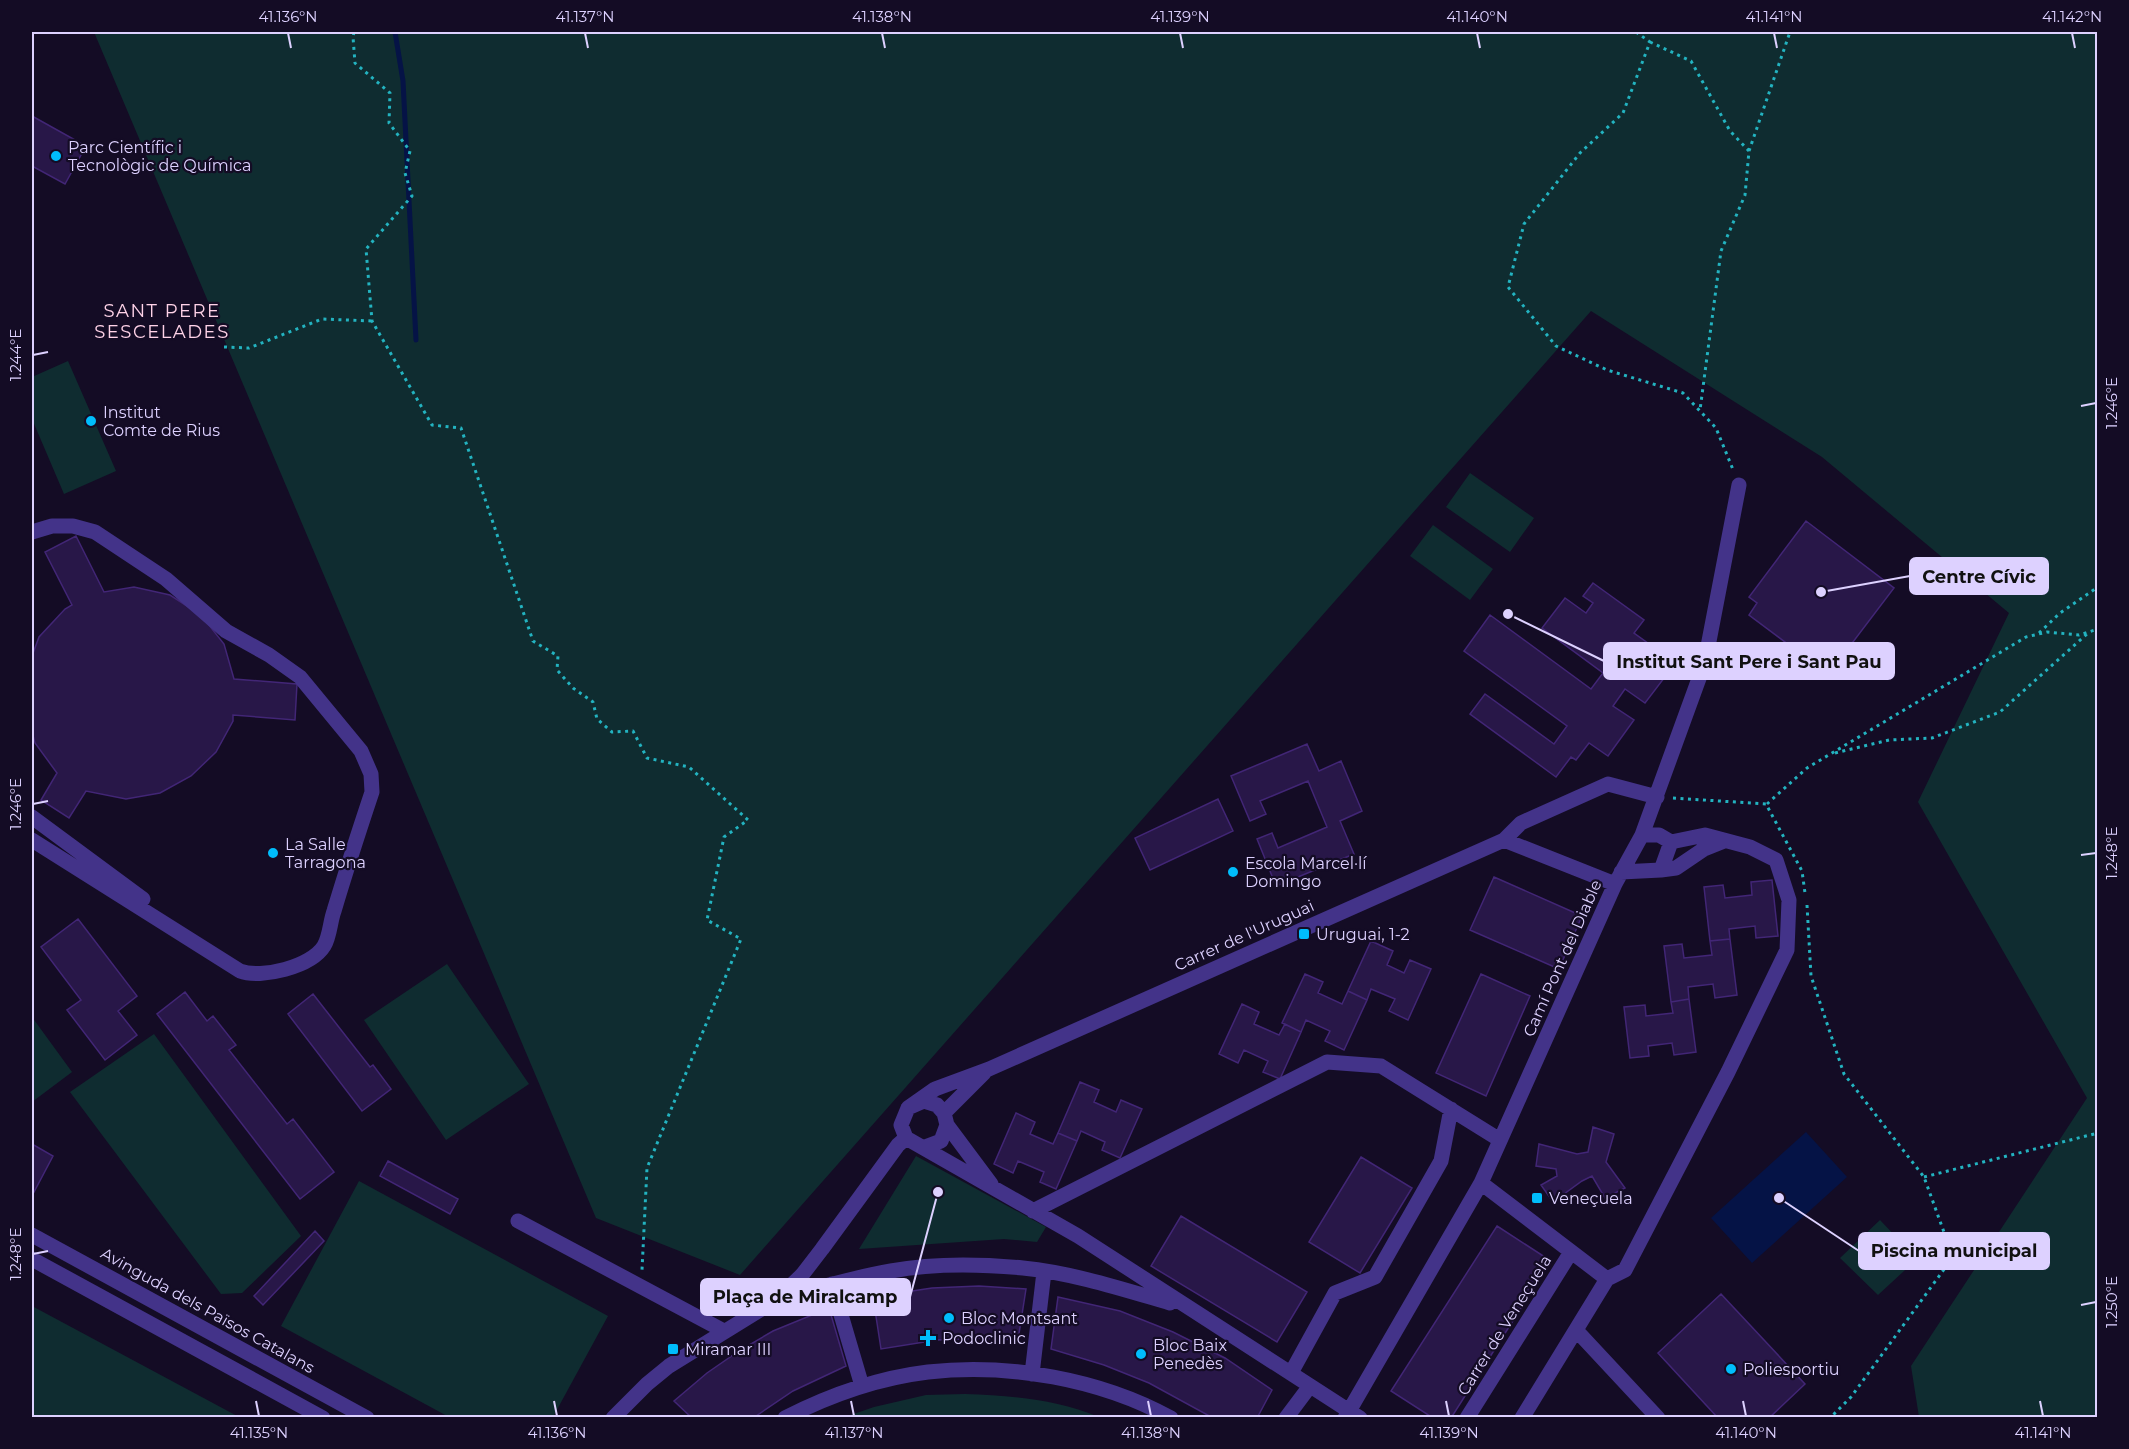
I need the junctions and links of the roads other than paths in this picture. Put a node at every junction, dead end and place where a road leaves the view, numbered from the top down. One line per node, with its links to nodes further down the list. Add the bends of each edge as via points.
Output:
1 (1739, 485): 3 (street, Camí Pont del Diable, via 1705,662)
2 (32, 531): 12 (street, via 73,526 95,532 131,555 166,579 226,631 300,677 361,751 371,774 372,792 324,945 316,956 283,969 262,975)
3 (1657, 796): 5 (street, Camí Pont del Diable); 7 (street, Carrer de l'Uruguai, via 1608,784 1521,823)
4 (32, 817): 12 (street)
5 (1642, 835): 9 (street, via 1659,835); 11 (street, Camí Pont del Diable)
6 (32, 840): 12 (street)
7 (1504, 840): 11 (street); 13 (street, Carrer de l'Uruguai)
8 (1724, 841): 9 (street, via 1705,835); 10 (street, via 1676,868); 28 (street, via 1776,860 1789,900 1787,950 1625,1270)
9 (1671, 842): 10 (street)
10 (1661, 870): 11 (street)
11 (1618, 878): 18 (street, Camí Pont del Diable)
12 (240, 971)
13 (989, 1068): 14 (street, Carrer de l'Uruguai, via 935,1089); 16 (street)
14 (908, 1108): 16 (street, via 924,1101 937,1105); 17 (street, via 901,1125)
15 (1451, 1110): 18 (street); 22 (street, via 1381,1066 1327,1062); 34 (street, via 1442,1161 1375,1277 1335,1293)
16 (946, 1119): 19 (street, via 940,1141); 21 (street)
17 (906, 1138): 19 (street); 30 (street, via 802,1275)
18 (1500, 1140): 20 (street, Camí Pont del Diable)
19 (924, 1147): 21 (street)
20 (1481, 1183): 25 (street, Carrer de Veneçuela); 38 (street, Camí Pont del Diable)
21 (994, 1189): 22 (street)
22 (1033, 1210): 31 (street)
23 (518, 1221): 33 (street)
24 (32, 1235): 40 (street, Avinguda dels Països Catalans)
25 (1571, 1252): 28 (street, Carrer de Veneçuela); 45 (street, Carrer de Veneçuela)
26 (32, 1259): 39 (street)
27 (1044, 1272): 29 (street, via 936,1266); 31 (street, via 1093,1281); 35 (street)
28 (1607, 1279): 32 (street)
29 (832, 1284): 30 (street); 36 (street)
30 (776, 1300): 33 (street)
31 (1185, 1307): 34 (street)
32 (1576, 1330): 46 (street); 47 (street)
33 (724, 1331): 41 (street, via 669,1366)
34 (1291, 1373): 37 (street)
35 (1032, 1374): 36 (street, via 928,1372); 43 (street, via 1100,1388)
36 (862, 1386): 42 (street)
37 (1310, 1386): 38 (street); 44 (street)
38 (1352, 1416)
39 (323, 1418)
40 (367, 1418)
41 (613, 1418)
42 (785, 1418)
43 (1172, 1418)
44 (1286, 1418)
45 (1467, 1418)
46 (1522, 1418)
47 (1658, 1418)

